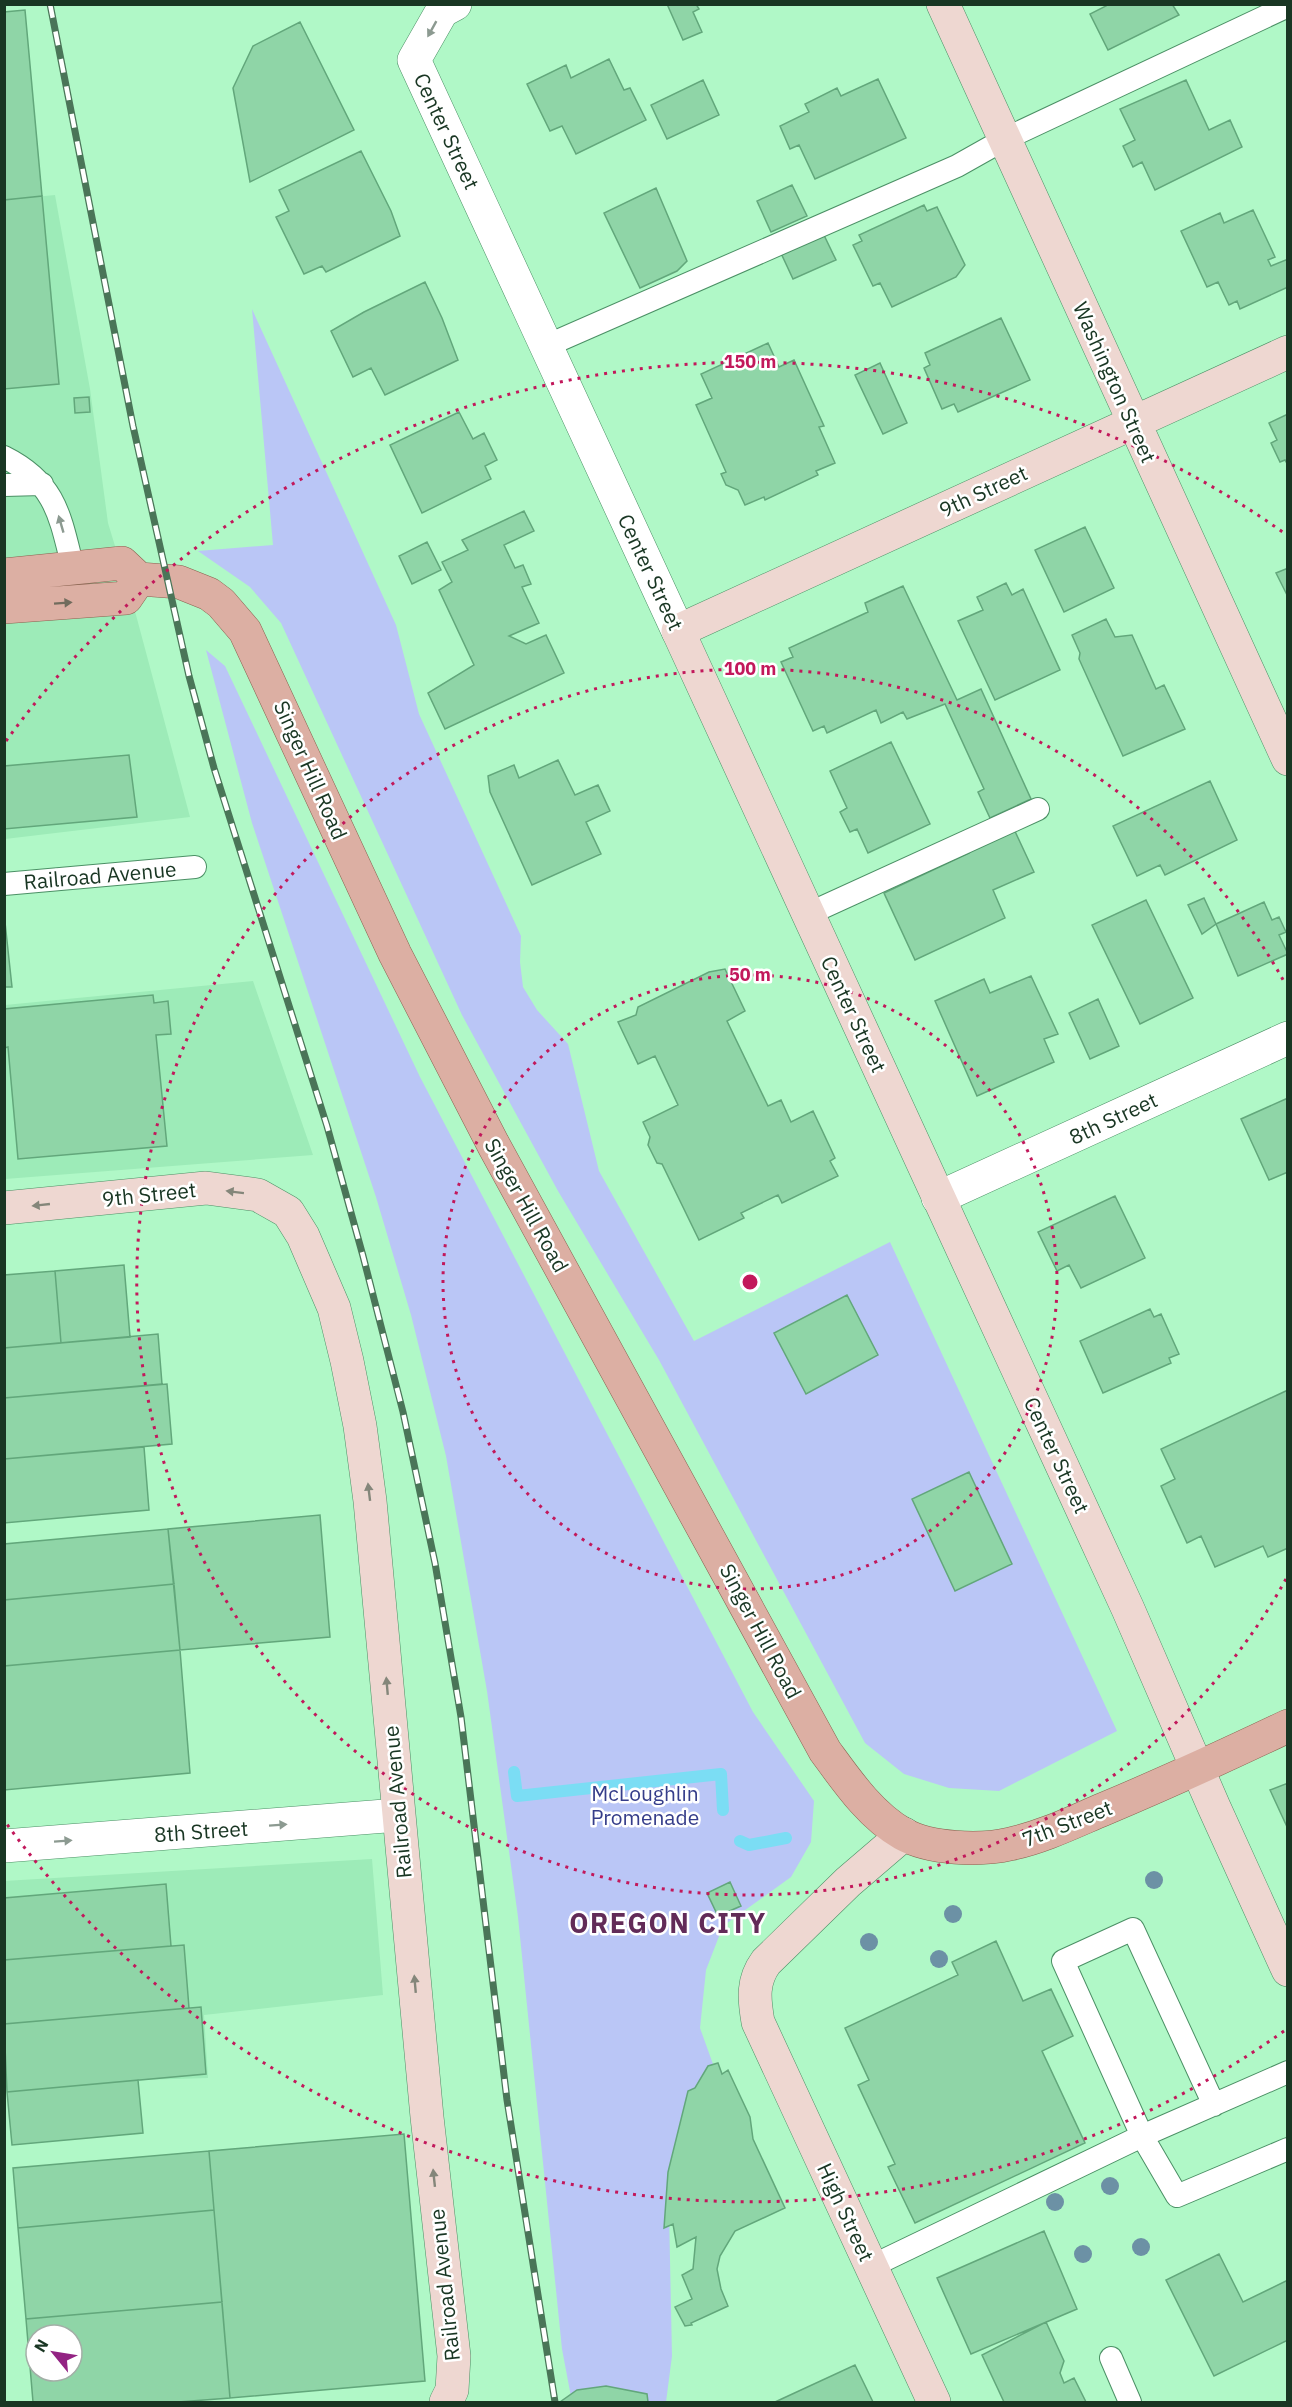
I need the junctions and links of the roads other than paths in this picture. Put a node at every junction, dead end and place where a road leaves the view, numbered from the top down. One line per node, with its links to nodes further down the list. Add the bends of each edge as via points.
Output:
1 (455, 4): 5 (street, Center Street, one-way to 5, via 442,11 414,60)
2 (943, 4): 4 (street, Washington Street)
3 (1287, 6): 4 (lane)
4 (1005, 139): 5 (lane, via 957,166); 7 (street, Washington Street)
5 (546, 346): 15 (street, Center Street)
6 (1287, 352): 7 (street, 9th Street)
7 (1134, 422): 15 (street, 9th Street); 16 (street, Washington Street)
8 (4, 457): 9 (lane, via 22,466)
9 (42, 484): 10 (lane); 11 (lane, one-way to 9, via 56,506)
10 (4, 485)
11 (73, 568): 12 (main road); 13 (main road, via 122,563)
12 (4, 575)
13 (153, 579): 14 (main road, one-way to 13, via 126,598); 28 (main road, Singer Hill Road, via 194,586 209,594 245,631 395,954 493,1144 825,1751 871,1809)
14 (4, 607)
15 (678, 631): 20 (street, Center Street)
16 (1287, 759)
17 (1038, 809): 20 (lane)
18 (195, 867): 19 (lane, Railroad Avenue)
19 (4, 884)
20 (808, 914): 22 (street, Center Street)
21 (1287, 1038): 22 (street, 8th Street)
22 (938, 1198): 26 (street, Center Street)
23 (4, 1208): 24 (street, 9th Street, one-way to 23, via 258,1195 206,1188)
24 (288, 1212): 27 (street, Railroad Avenue, one-way to 24, via 360,1426 334,1308 303,1236)
25 (1287, 1726): 26 (main road, 7th Street)
26 (1197, 1768): 28 (main road, 7th Street, via 1039,1836 1008,1845 959,1848); 30 (street, Center Street)
27 (399, 1815): 29 (street, 8th Street, one-way to 27); 37 (street, Railroad Avenue, one-way to 27, via 452,2390 454,2356)
28 (904, 1834): 35 (street, High Street, via 766,1962 755,1984 758,2022)
29 (4, 1846)
30 (1287, 1970)
31 (1287, 2072): 32 (lane)
32 (1214, 2105): 33 (lane); 33 (lane, via 1133,1929 1063,1962)
33 (1142, 2136): 34 (lane, via 1177,2196); 35 (lane)
34 (1287, 2149)
35 (872, 2266): 38 (street, High Street)
36 (1111, 2358): 39 (lane)
37 (446, 2403)
38 (934, 2403)
39 (1130, 2403)

